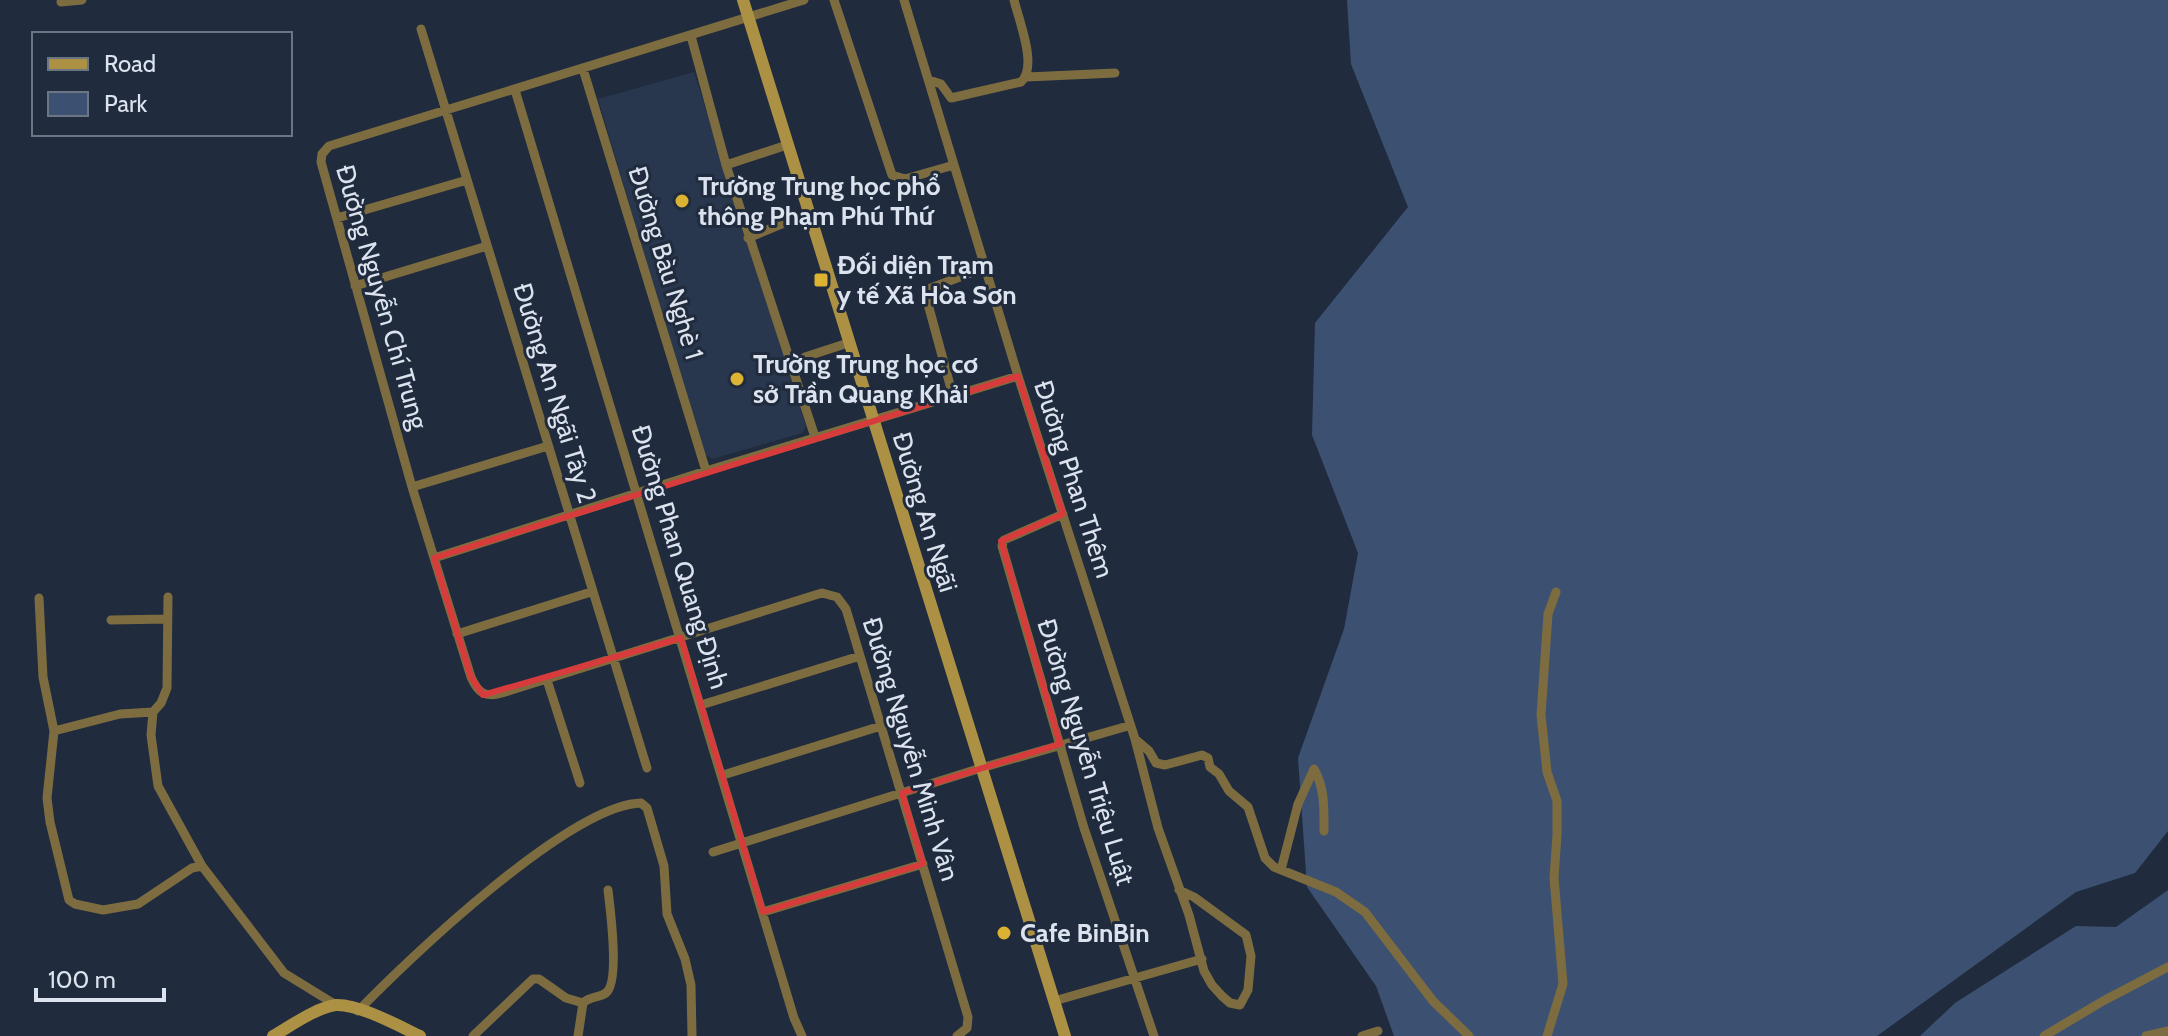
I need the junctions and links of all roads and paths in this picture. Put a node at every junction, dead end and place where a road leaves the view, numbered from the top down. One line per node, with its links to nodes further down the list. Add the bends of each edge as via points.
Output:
1 (82, 0): 7 (street)
2 (743, 0): 8 (main road, Đường An Ngãi)
3 (804, 0): 8 (street)
4 (834, 0): 21 (street, via 892,175 905,179)
5 (904, 0): 14 (street, Đường Phan Thêm)
6 (1014, 0): 13 (street, via 1029,59)
7 (61, 2)
8 (748, 18): 10 (street, Đường Nguyễn Chí Trung); 19 (main road, Đường An Ngãi)
9 (421, 29): 18 (street, Đường An Ngãi Tây 2)
10 (691, 36): 11 (street, Đường Nguyễn Chí Trung); 20 (street)
11 (583, 69): 15 (street, Đường Nguyễn Chí Trung); 36 (street, Đường Bàu Nghè 1)
12 (1115, 73): 13 (street)
13 (1027, 77): 16 (street, via 1014,85)
14 (929, 80): 16 (street, via 941,84); 17 (street, Đường Phan Thêm)
15 (515, 90): 18 (street, Đường Nguyễn Chí Trung); 38 (street, Đường Phan Quang Định)
16 (951, 98): 17 (street)
17 (935, 103): 21 (street, Đường Phan Thêm)
18 (446, 110): 22 (street, Đường An Ngãi Tây 2); 24 (street, Đường Nguyễn Chí Trung, via 329,146 321,162)
19 (787, 145): 20 (street); 23 (main road, Đường An Ngãi)
20 (726, 165): 25 (street)
21 (954, 165): 27 (street, Đường Phan Thêm)
22 (467, 180): 24 (street); 26 (street, Đường An Ngãi Tây 2)
23 (808, 213): 25 (street); 29 (main road, Đường An Ngãi)
24 (337, 218): 28 (street, Đường Nguyễn Chí Trung)
25 (748, 238): 30 (street)
26 (487, 246): 28 (street); 35 (street, Đường An Ngãi Tây 2)
27 (986, 267): 31 (street, Đường Phan Thêm); 32 (street, via 925,293)
28 (355, 286): 37 (street, Đường Nguyễn Chí Trung)
29 (848, 343): 30 (street, via 805,357); 33 (main road, Đường An Ngãi)
30 (794, 367): 34 (street)
31 (1018, 376): 32 (street); 39 (street, Đường Phan Thêm)
32 (953, 396): 33 (street)
33 (873, 420): 34 (street); 62 (main road, Đường An Ngãi)
34 (815, 437): 36 (street)
35 (548, 446): 37 (street); 40 (street, Đường An Ngãi Tây 2)
36 (706, 471): 38 (street)
37 (412, 487): 41 (street, Đường Nguyễn Chí Trung)
38 (637, 494): 40 (street); 49 (street, Đường Phan Quang Định)
39 (1063, 514): 57 (street, Đường Phan Thêm); 60 (street, Đường Nguyễn Triệu Luật, via 1004,540 1002,546)
40 (569, 515): 41 (street); 42 (street, Đường An Ngãi Tây 2)
41 (434, 558): 48 (street, Đường Nguyễn Chí Trung)
42 (591, 592): 48 (street); 51 (street, Đường An Ngãi Tây 2)
43 (1556, 592): 95 (street, via 1548,614 1541,715 1547,772 1557,801 1554,891 1563,984)
44 (168, 597): 46 (street)
45 (39, 598): 58 (street, via 43,677)
46 (167, 619): 47 (street); 55 (street, via 167,688)
47 (111, 620)
48 (457, 634): 53 (street, Đường Nguyễn Chí Trung)
49 (681, 638): 50 (street, Đường Nguyễn Minh Vân, via 822,593 842,603); 51 (street, Đường Nguyễn Minh Vân); 54 (street, Đường Phan Quang Định)
50 (860, 656): 54 (street); 56 (street, Đường Nguyễn Minh Vân)
51 (614, 659): 52 (street, Đường Nguyễn Minh Vân); 61 (street, Đường An Ngãi Tây 2)
52 (547, 680): 53 (street, Đường Nguyễn Minh Vân); 64 (street)
53 (483, 695)
54 (701, 705): 63 (street, Đường Phan Quang Định)
55 (153, 712): 58 (street, via 120,714); 70 (street, via 158,786)
56 (881, 726): 63 (street); 65 (street, Đường Nguyễn Minh Vân)
57 (1128, 726): 59 (street, Đường Phan Thêm); 60 (street)
58 (54, 731): 70 (street, via 47,798 69,900 103,910 138,904)
59 (1135, 739): 71 (street, via 1156,763 1208,758 1229,791 1248,807 1265,858); 73 (street, Đường Phan Thêm)
60 (1060, 744): 62 (street); 77 (street, Đường Nguyễn Triệu Luật)
61 (647, 768)
62 (981, 768): 65 (street); 78 (main road, Đường An Ngãi)
63 (723, 775): 67 (street, Đường Phan Quang Định)
64 (580, 783)
65 (902, 793): 67 (street); 69 (street, Đường Nguyễn Minh Vân)
66 (1324, 831): 71 (street, via 1323,794 1314,769 1298,804)
67 (743, 843): 68 (street); 74 (street, Đường Phan Quang Định)
68 (713, 852)
69 (923, 864): 74 (street); 90 (street, Đường Nguyễn Minh Vân, via 968,1017 967,1028)
70 (202, 866): 80 (street, via 284,973)
71 (1281, 870): 94 (street, via 1336,892 1365,912 1433,1001)
72 (608, 890): 79 (street, via 614,946 610,985)
73 (1179, 890): 75 (street, Đường Phan Thêm); 75 (street, Đường Phan Thêm, via 1246,935 1248,990 1240,1005 1230,1003 1212,985)
74 (763, 912): 89 (street, Đường Phan Quang Định)
75 (1202, 959): 77 (street)
76 (2168, 967): 96 (street)
77 (1135, 977): 78 (street); 92 (street, Đường Nguyễn Triệu Luật)
78 (1054, 1001): 91 (main road, Đường An Ngãi)
79 (583, 1003): 86 (street, via 533,979); 87 (street)
80 (336, 1005): 81 (main road); 84 (main road)
81 (358, 1011): 85 (main road); 88 (street, via 415,954 535,856 605,812 641,803 664,866 667,914 690,977)
82 (1378, 1031): 93 (street)
83 (2168, 1031): 97 (street)
84 (273, 1036)
85 (420, 1036)
86 (473, 1036)
87 (578, 1036)
88 (692, 1036)
89 (802, 1036)
90 (957, 1036)
91 (1065, 1036)
92 (1154, 1036)
93 (1362, 1036)
94 (1469, 1036)
95 (1547, 1036)
96 (2044, 1036)
97 (2146, 1036)

